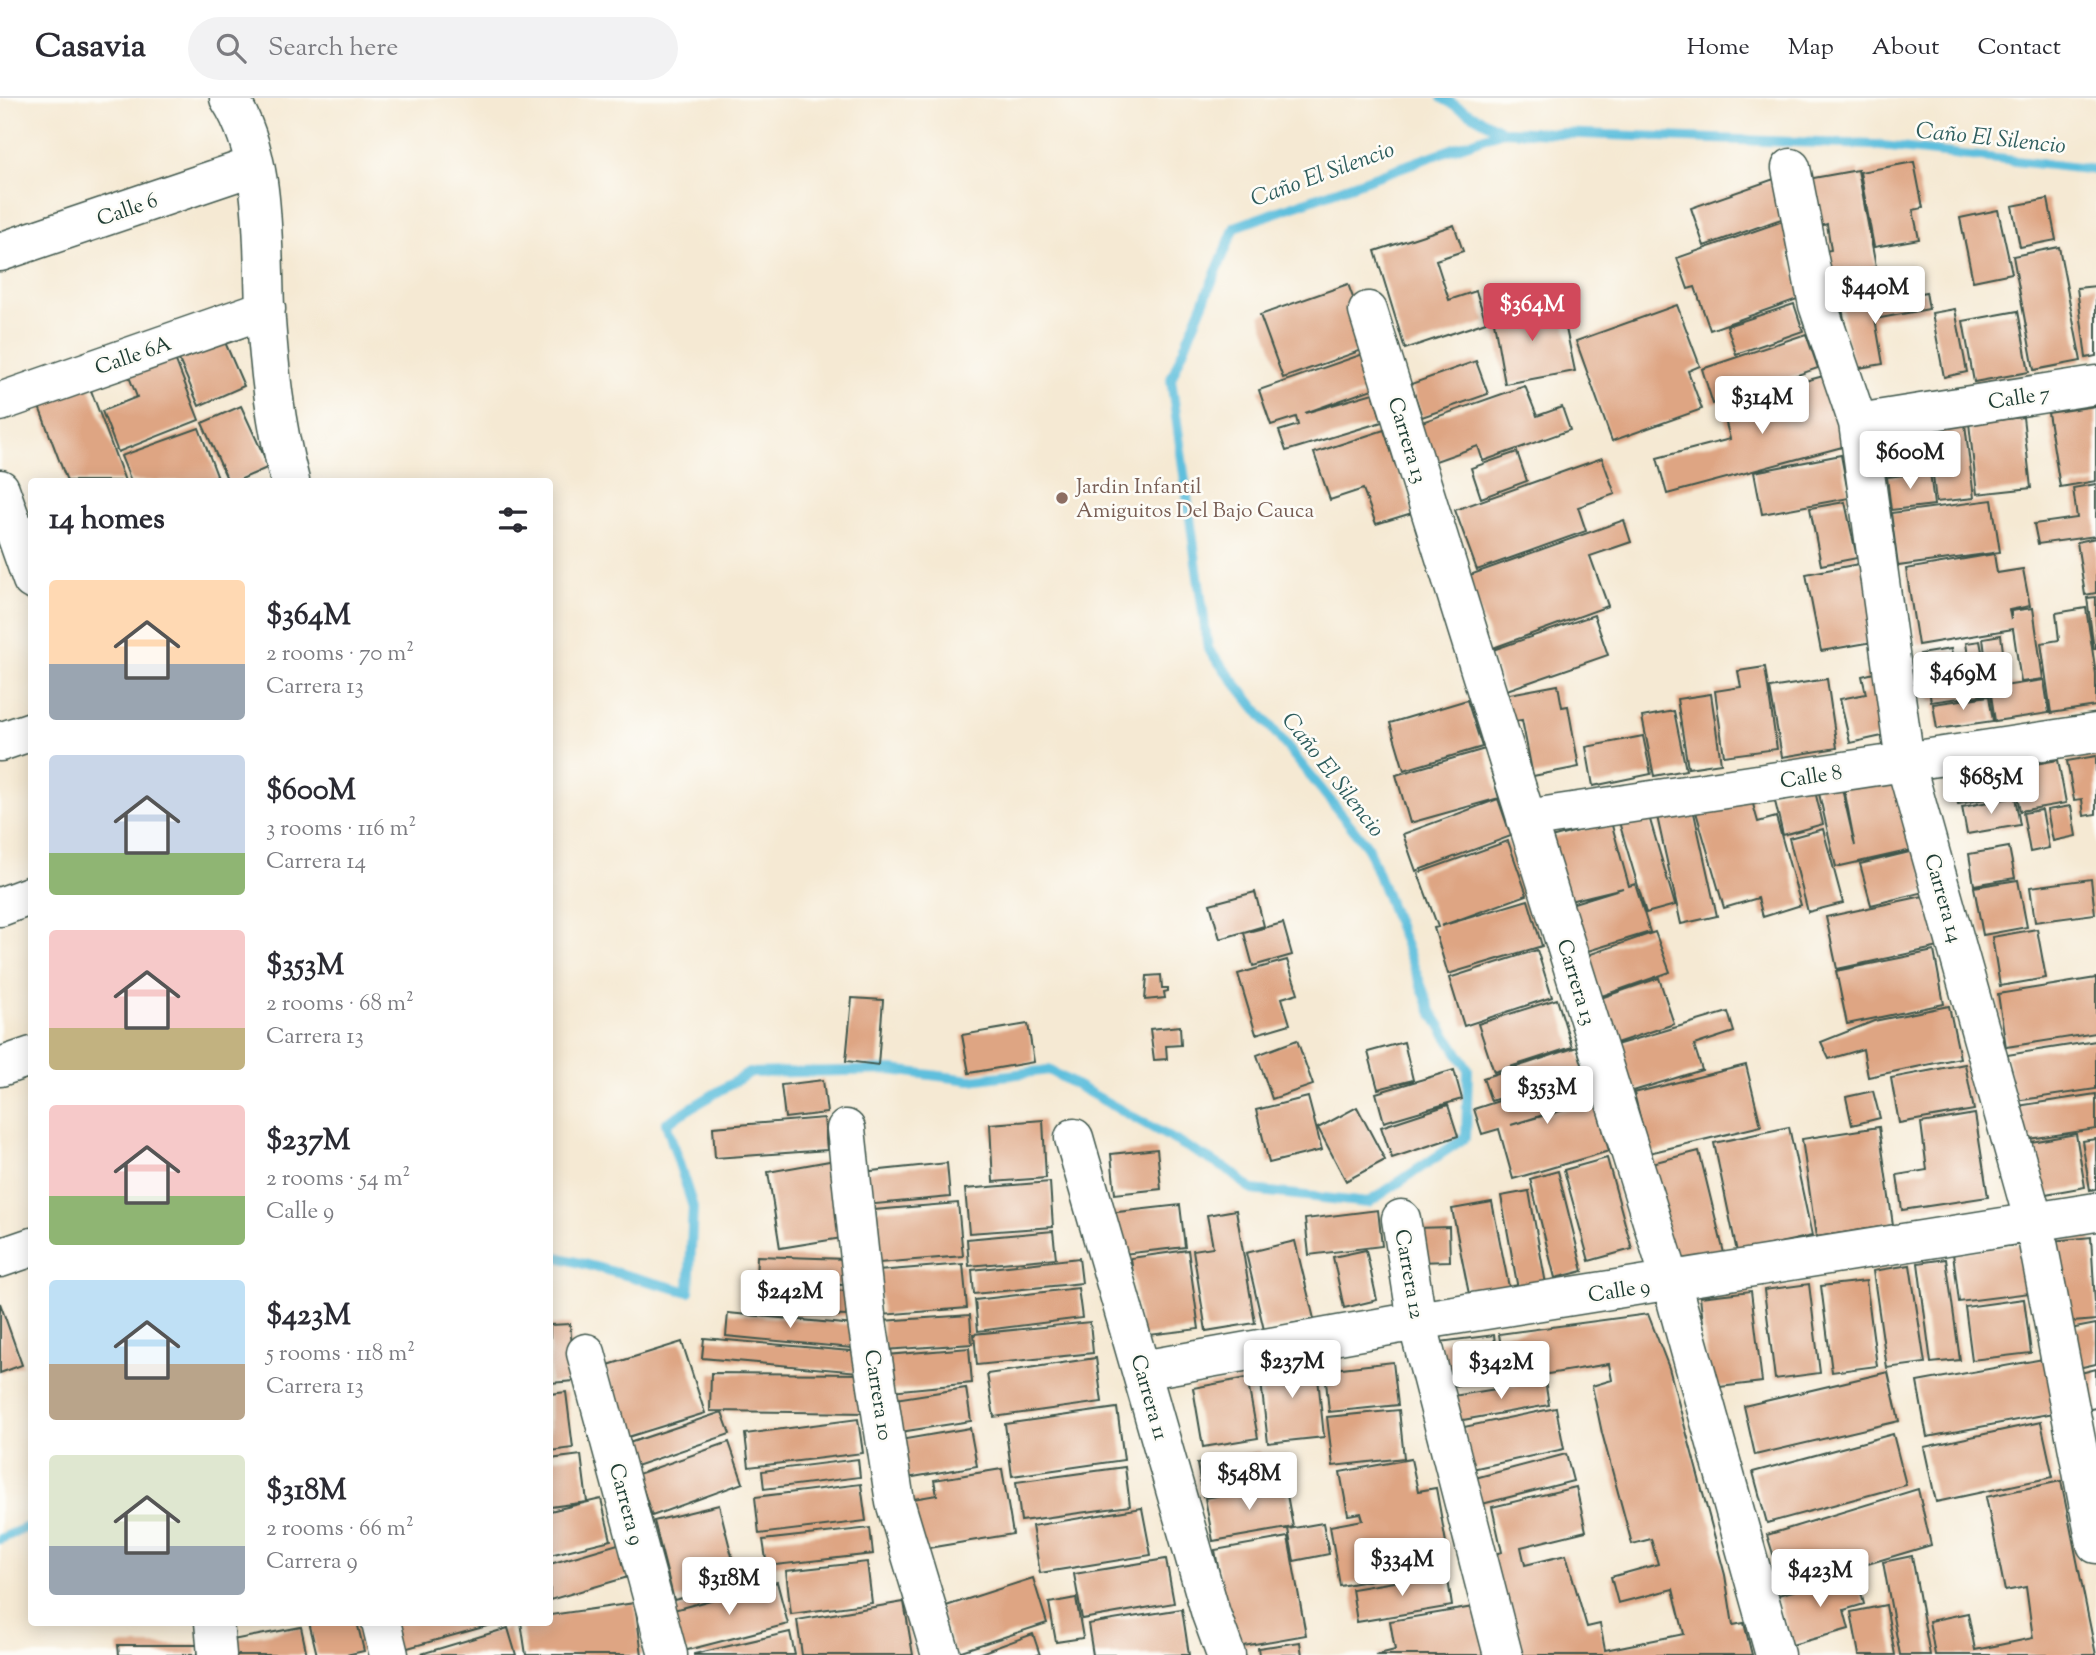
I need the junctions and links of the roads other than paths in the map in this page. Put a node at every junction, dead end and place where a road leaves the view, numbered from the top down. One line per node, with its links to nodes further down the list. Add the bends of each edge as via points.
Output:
1 (229, 98): 2 (street, via 242,118)
2 (254, 166): 4 (street, Calle 6); 5 (street)
3 (1791, 168): 9 (street, Carrera 14, via 1818,305)
4 (0, 251)
5 (265, 309): 8 (street, Calle 6A); 10 (street, via 276,428)
6 (1368, 312): 17 (street, Carrera 13)
7 (2096, 385): 9 (street, Calle 7)
8 (0, 401)
9 (1858, 423): 16 (street, Carrera 14)
10 (289, 478)
11 (0, 489): 12 (street)
12 (23, 575)
13 (28, 733): 15 (street)
14 (2096, 733): 16 (street, Calle 8)
15 (0, 742)
16 (1905, 762): 17 (street, Calle 8); 26 (street, Carrera 14)
17 (1526, 819): 29 (street, Carrera 13)
18 (28, 896): 19 (street)
19 (0, 907)
20 (28, 1057): 21 (street)
21 (0, 1067)
22 (846, 1129): 39 (street, Carrera 10, via 866,1315 895,1502)
23 (1074, 1138): 32 (street, Carrera 11)
24 (2096, 1212): 26 (street, Calle 9)
25 (1401, 1219): 30 (street, Carrera 12)
26 (2034, 1222): 29 (street, Calle 9); 33 (street, Carrera 14)
27 (28, 1248): 28 (street)
28 (0, 1258)
29 (1671, 1282): 30 (street, Calle 9); 42 (street, Carrera 13)
30 (1417, 1321): 32 (street, Calle 9); 41 (street, Carrera 12)
31 (586, 1353): 38 (street, Carrera 9)
32 (1142, 1370): 40 (street, Carrera 11)
33 (2096, 1545)
34 (214, 1626): 36 (street)
35 (381, 1626): 37 (street)
36 (217, 1655)
37 (390, 1655)
38 (668, 1655)
39 (941, 1655)
40 (1226, 1655)
41 (1503, 1655)
42 (1775, 1655)

